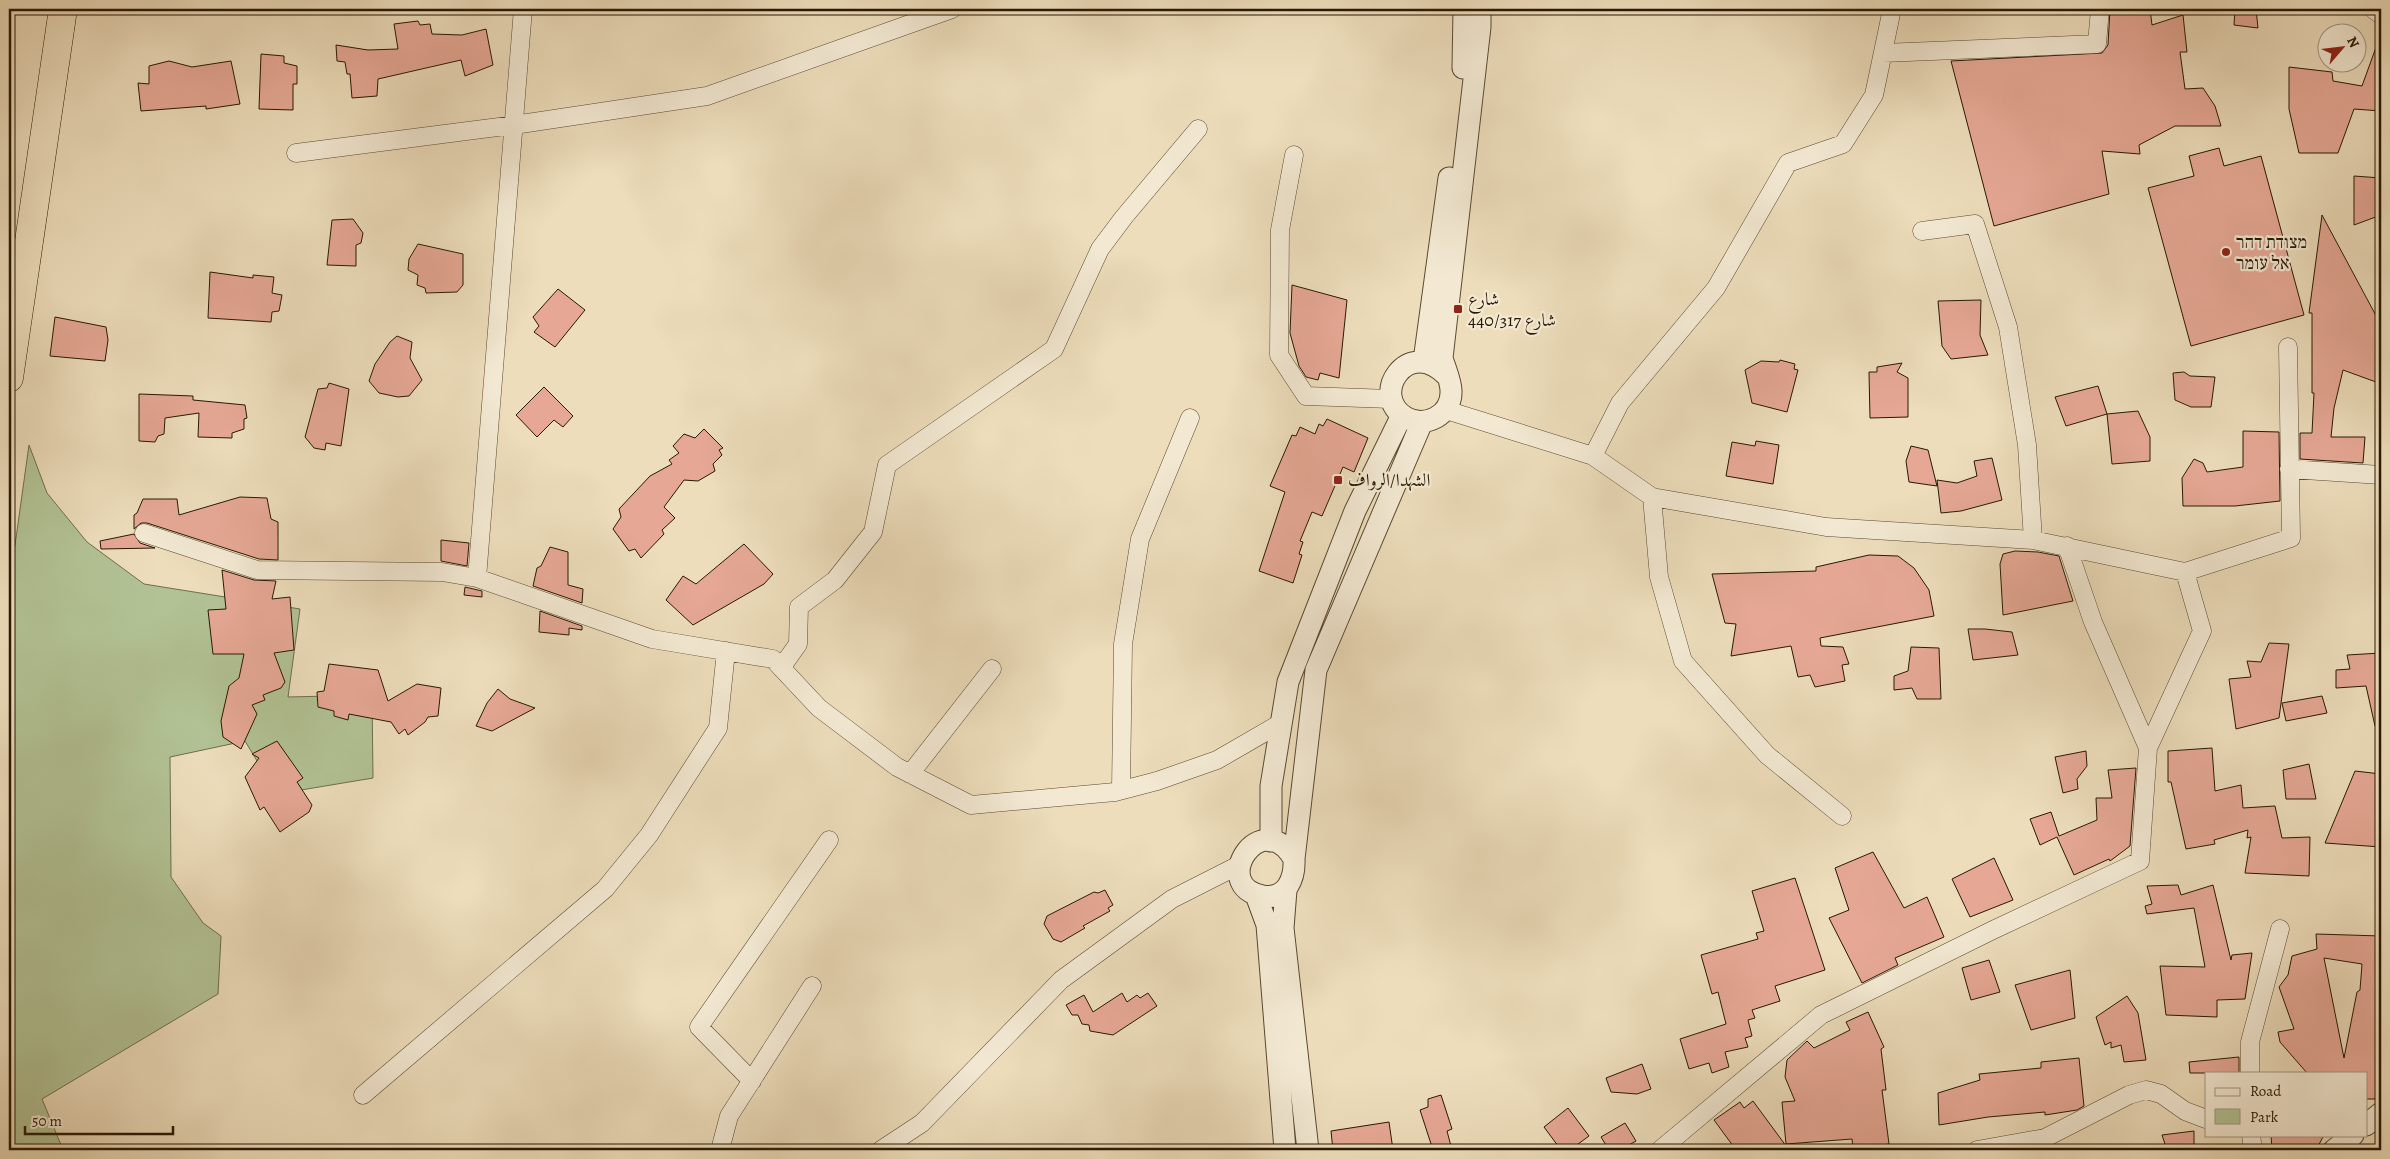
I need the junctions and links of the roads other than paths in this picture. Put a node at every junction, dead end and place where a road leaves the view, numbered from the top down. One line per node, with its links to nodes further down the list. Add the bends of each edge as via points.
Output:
1 (63, 9): 19 (highway)
2 (522, 9): 11 (street)
3 (952, 9): 11 (street, via 707,96)
4 (1464, 9): 17 (street, via 1464,66)
5 (1480, 9): 18 (street, via 1442,358)
6 (1892, 9): 10 (street)
7 (2100, 9): 10 (street, via 2097,44)
8 (2373, 9): 9 (street)
9 (2381, 15)
10 (1883, 52): 24 (street, via 1874,95 1843,144 1788,162 1716,288 1620,404)
11 (514, 125): 13 (street); 32 (street)
12 (1198, 129): 34 (street, via 1100,250 1054,348 887,465 874,532 836,580 799,607 798,644)
13 (296, 153)
14 (1294, 155): 20 (street, via 1280,230 1279,354 1306,396)
15 (1922, 231): 29 (street, via 1975,224 2008,327 2027,445)
16 (2288, 347): 25 (street)
17 (1424, 361): 18 (street, via 1439,367); 20 (street, via 1404,366 1396,374 1392,383)
18 (1446, 375): 21 (street, via 1452,390)
19 (9, 378)
20 (1397, 407): 23 (street, via 1411,421); 36 (street, via 1288,682)
21 (1446, 410): 23 (street, via 1433,420); 24 (street)
22 (1190, 418): 39 (street, via 1140,539 1123,644)
23 (1422, 422): 43 (street, via 1316,670)
24 (1593, 456): 27 (street)
25 (2289, 469): 26 (street); 31 (street, via 2291,538)
26 (2381, 475)
27 (1652, 496): 29 (street, via 1826,527); 40 (street, via 1658,577 1683,662 1767,755)
28 (144, 533): 32 (street, via 257,570 442,572)
29 (2033, 540): 30 (street)
30 (2067, 546): 31 (street); 37 (street, via 2093,622)
31 (2185, 572): 37 (street, via 2202,631)
32 (477, 578): 33 (street, via 652,639)
33 (726, 651): 34 (street, via 773,659); 51 (street, via 718,728 649,835 605,889)
34 (782, 668): 38 (street, via 819,708)
35 (992, 669): 38 (street)
36 (1281, 723): 39 (street, via 1217,760); 42 (street, via 1271,786)
37 (2148, 748): 61 (street, via 2140,862 1821,1015)
38 (910, 774): 39 (street, via 971,805)
39 (1121, 790)
40 (1842, 816)
41 (830, 840): 50 (street, via 698,1027)
42 (1271, 841): 43 (street, via 1289,850); 44 (street, via 1252,844)
43 (1294, 859): 45 (street, via 1295,873)
44 (1239, 865): 46 (street, via 1244,884); 58 (street, via 1172,899 1061,980 922,1123)
45 (1286, 890): 46 (street, via 1275,896); 60 (street, via 1283,928)
46 (1256, 895): 59 (street, via 1268,925)
47 (2280, 929): 49 (street, via 2250,1042)
48 (812, 986): 50 (street)
49 (2250, 1072)
50 (752, 1081): 57 (street, via 729,1116)
51 (363, 1095)
52 (2381, 1113): 54 (street)
53 (2205, 1119): 62 (street, via 2186,1111 2161,1094 2146,1090 2129,1095 2045,1138)
54 (2368, 1123)
55 (2251, 1136): 63 (street)
56 (2352, 1136): 64 (street)
57 (720, 1150)
58 (882, 1150)
59 (1285, 1150)
60 (1308, 1150)
61 (1660, 1150)
62 (1976, 1150)
63 (2253, 1150)
64 (2334, 1150)

